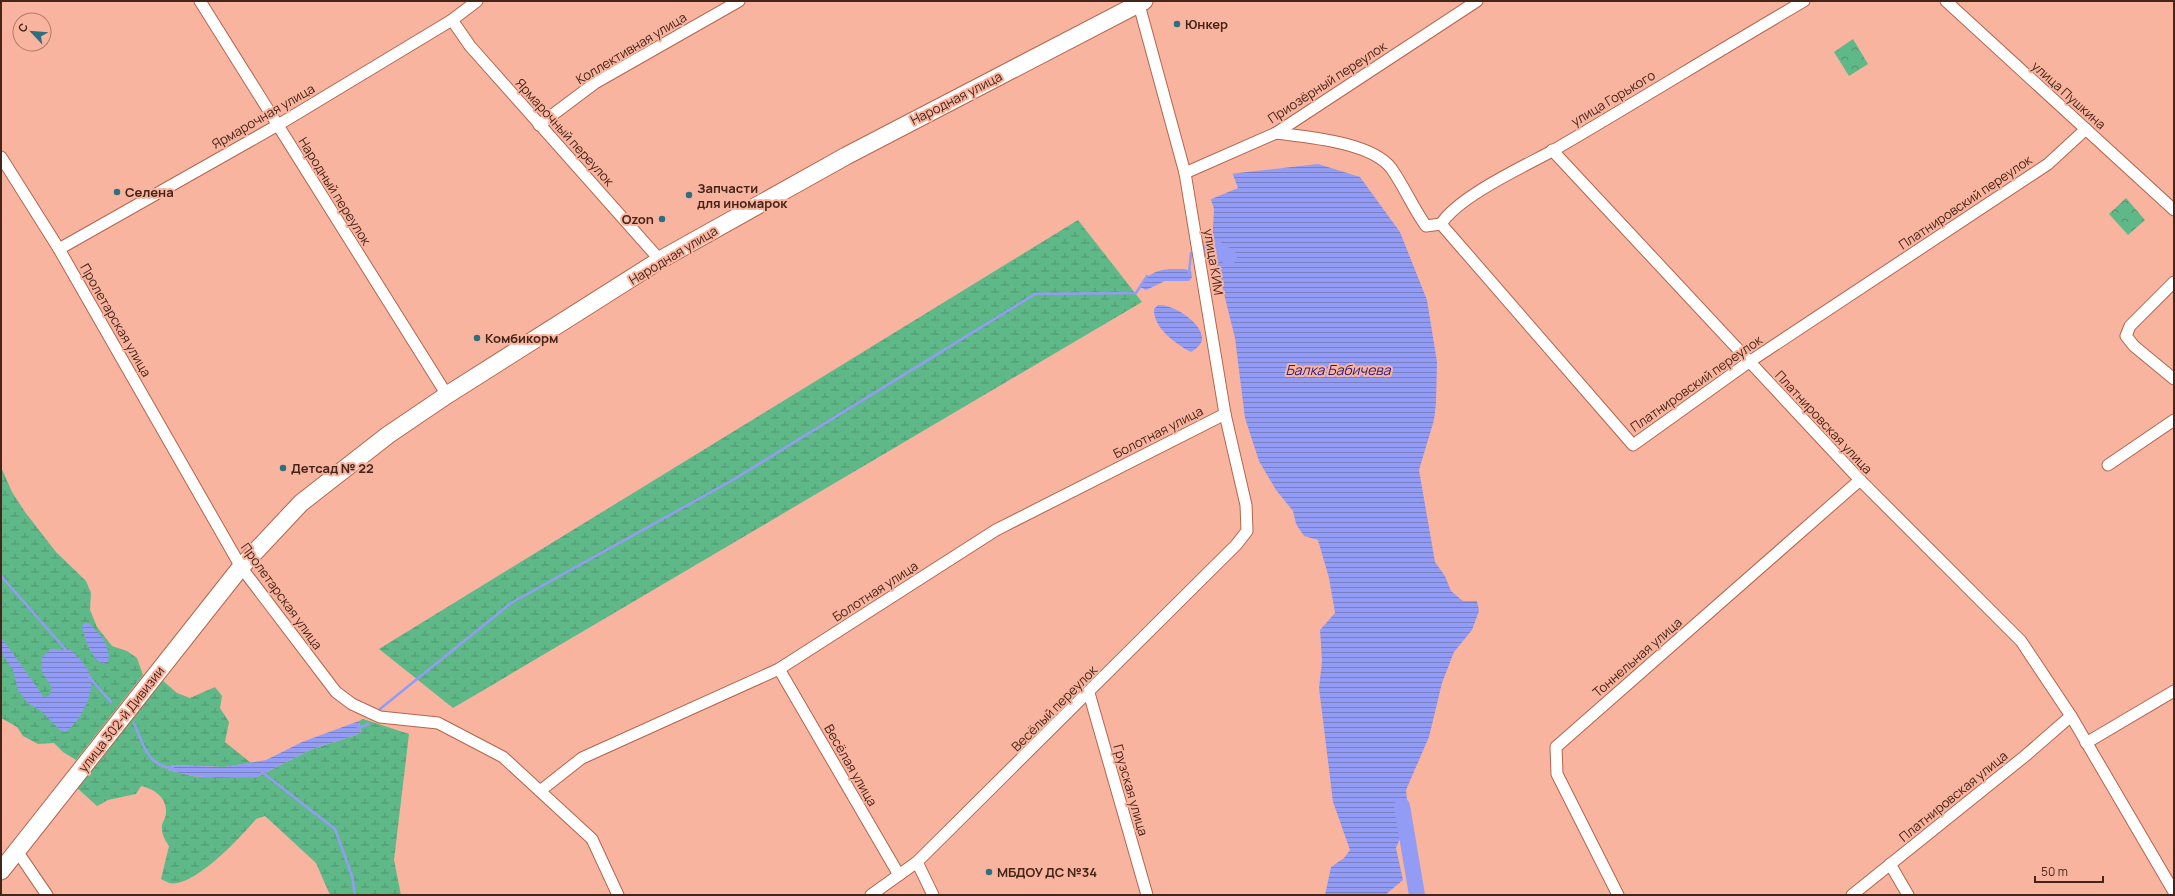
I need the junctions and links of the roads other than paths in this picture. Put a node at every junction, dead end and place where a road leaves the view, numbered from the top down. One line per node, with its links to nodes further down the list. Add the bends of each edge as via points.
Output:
1 (200, 1): 9 (street, Народный переулок)
2 (477, 1): 8 (street, Ярмарочная улица)
3 (739, 1): 10 (street, Коллективная улица, via 595,83)
4 (1476, 1): 12 (street, Приозёрный переулок)
5 (1804, 1): 13 (street, улица Горького)
6 (1946, 1): 11 (street, улица Пушкина)
7 (1140, 2): 15 (street, улица КИМ); 19 (main road, Народная улица, via 846,156)
8 (452, 20): 9 (street, Ярмарочная улица); 10 (street, Ярмарочный переулок, via 470,46)
9 (278, 125): 18 (street, Ярмарочная улица); 23 (street, Народный переулок)
10 (540, 125): 19 (street, Ярмарочный переулок)
11 (2086, 129): 16 (street, улица Пушкина); 21 (street, Платнировский переулок, via 2048,164)
12 (1276, 133): 15 (street, Приозёрный переулок); 17 (street, via 1324,139 1368,151 1390,167 1426,226)
13 (1552, 150): 17 (street, улица Горького, via 1490,184 1447,214); 21 (street, Платнировская улица)
14 (1, 157): 18 (street, Пролетарская улица)
15 (1185, 172): 24 (street, улица КИМ)
16 (2174, 210)
17 (1441, 224): 21 (street, Платнировский переулок, via 1633,444)
18 (59, 249): 29 (street, Пролетарская улица)
19 (660, 260): 23 (main road, Народная улица)
20 (2174, 282): 22 (street, via 2130,326 2126,336 2134,346)
21 (1749, 362): 27 (street, Платнировская улица)
22 (2174, 379)
23 (447, 395): 29 (main road, Народная улица, via 388,435 301,503)
24 (1225, 414): 28 (street, улица КИМ, via 1246,505); 30 (street, Болотная улица, via 996,530)
25 (2174, 420): 26 (street)
26 (2108, 465)
27 (1860, 480): 33 (street, Платнировская улица, via 2021,641); 47 (street, Тоннельная улица, via 1556,747 1557,774)
28 (1247, 531): 32 (street, Весёлый переулок)
29 (241, 567): 35 (street, Пролетарская улица, via 336,692 352,704 380,717 438,723 503,756); 36 (main road, улица 302-й Дивизии)
30 (779, 669): 35 (street, Болотная улица, via 582,758); 40 (street, Весёлая улица)
31 (2174, 691): 34 (street)
32 (1089, 693): 37 (street, Весёлый переулок); 46 (street, Грузская улица)
33 (2071, 716): 34 (street, Платнировская улица); 38 (street, Платнировская улица, via 2026,756)
34 (2086, 743): 41 (street, Платнировская улица)
35 (540, 791): 43 (street, Пролетарская улица, via 592,839)
36 (17, 851): 39 (main road, улица 302-й Дивизии); 42 (street)
37 (917, 862): 40 (street, Весёлый переулок); 45 (street)
38 (1890, 864): 48 (street, Платнировская улица); 49 (street)
39 (1, 871)
40 (899, 875): 44 (street, Весёлый переулок)
41 (2174, 892)
42 (46, 895)
43 (618, 895)
44 (871, 895)
45 (933, 895)
46 (1147, 895)
47 (1618, 895)
48 (1852, 895)
49 (1908, 895)

